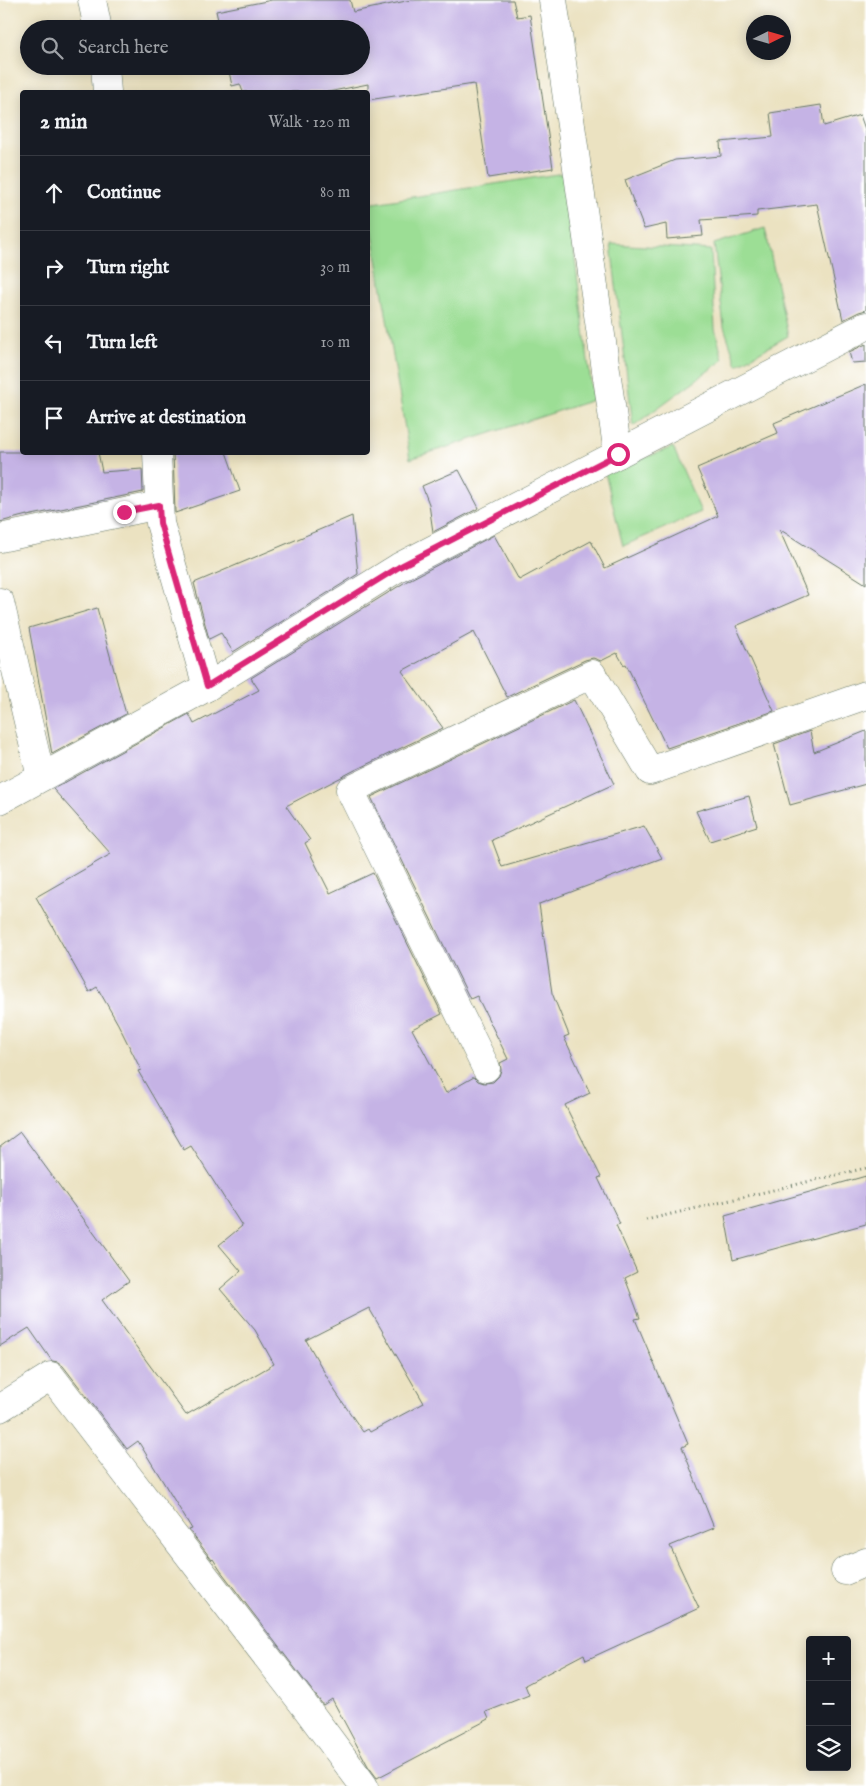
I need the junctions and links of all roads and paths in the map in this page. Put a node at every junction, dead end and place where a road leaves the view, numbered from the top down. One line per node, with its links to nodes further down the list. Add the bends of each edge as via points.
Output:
1 (92, 0): 3 (street)
2 (553, 0): 7 (street)
3 (96, 20)
4 (106, 75): 5 (street)
5 (107, 90)
6 (866, 326): 7 (street)
7 (618, 454): 12 (street, via 399,567)
8 (156, 455): 9 (street)
9 (159, 505): 10 (street); 12 (street, via 160,523)
10 (0, 538)
11 (0, 602): 14 (street)
12 (207, 686): 14 (street)
13 (866, 695): 16 (street, via 650,771 592,674 350,790)
14 (41, 777): 15 (street)
15 (0, 800)
16 (486, 1068)
17 (866, 1168): 18 (path)
18 (646, 1220)
19 (0, 1408): 20 (street, via 51,1376)
20 (364, 1786)

